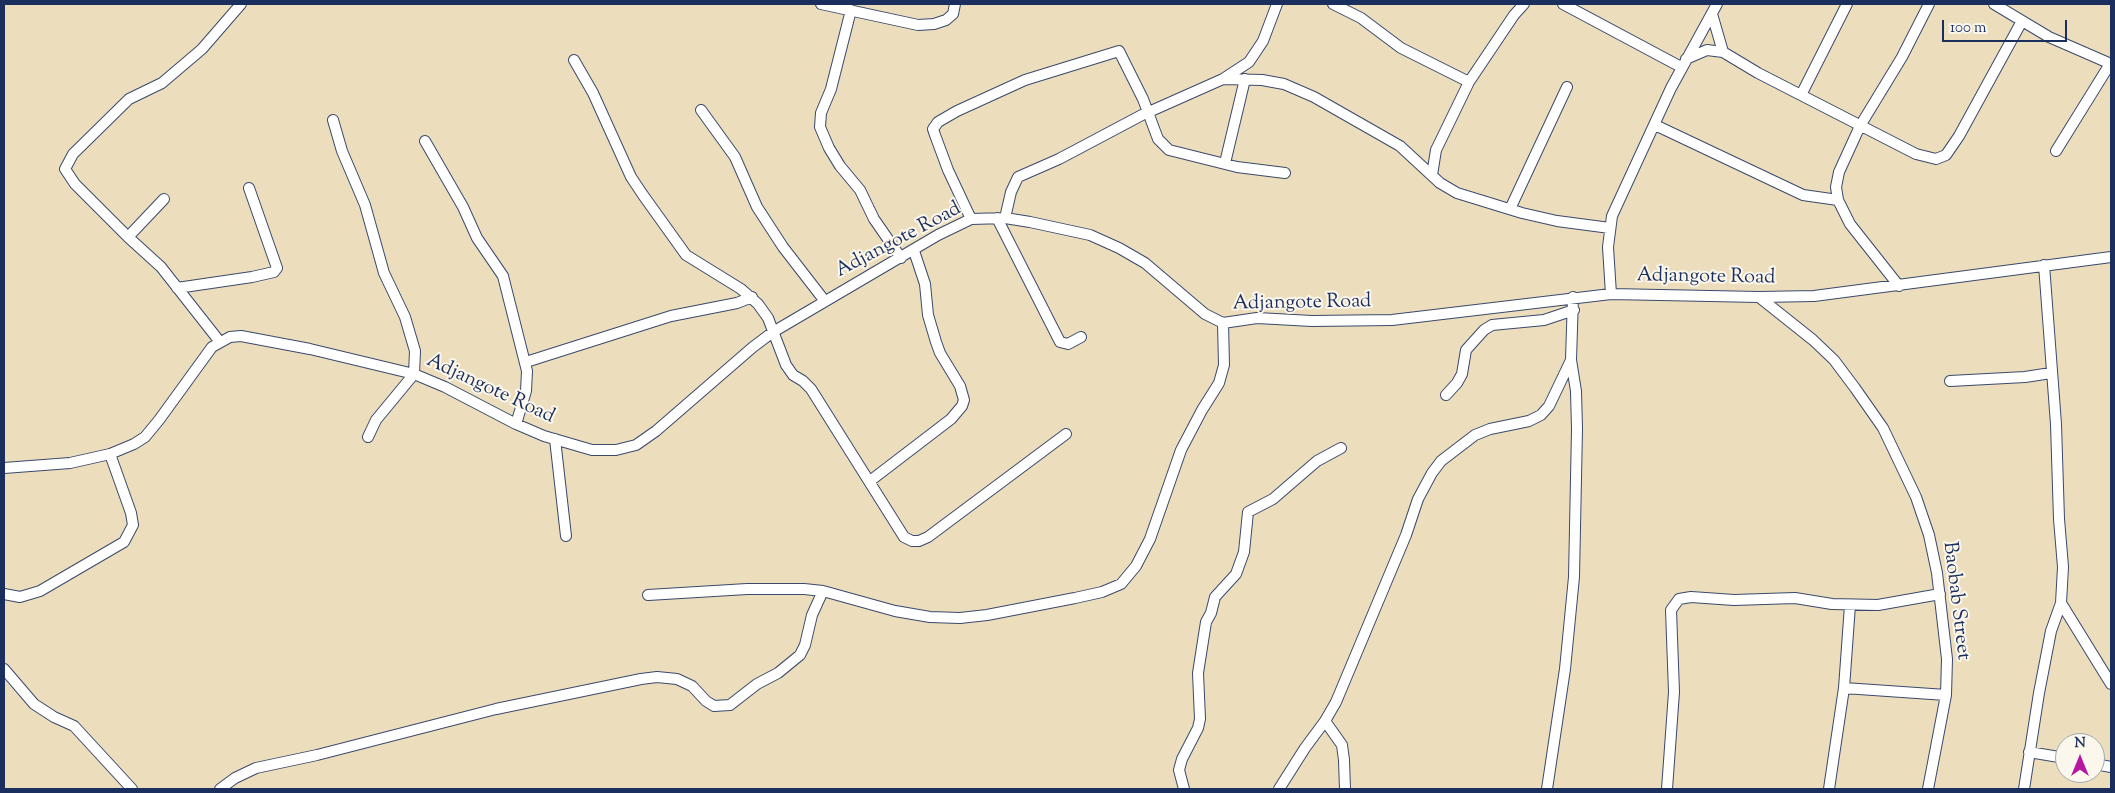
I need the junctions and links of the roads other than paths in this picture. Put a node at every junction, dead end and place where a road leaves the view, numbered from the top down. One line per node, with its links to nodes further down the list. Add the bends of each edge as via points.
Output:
1 (240, 4): 44 (street, via 202,49 162,83 128,99 65,168 76,184)
2 (821, 4): 12 (street)
3 (955, 4): 12 (street, via 953,14 946,20 918,25)
4 (1277, 4): 16 (street, via 1263,41)
5 (1333, 4): 22 (street, via 1361,18 1401,48)
6 (1522, 4): 22 (street)
7 (1563, 4): 17 (street)
8 (1847, 4): 24 (street)
9 (1929, 4): 31 (street, via 1902,57)
10 (1994, 4): 13 (street)
11 (1713, 7): 14 (street); 17 (street)
12 (851, 10): 47 (street, via 831,89 820,113 820,127 836,160 860,190 874,219)
13 (2022, 20): 18 (street, via 2049,37); 31 (street, via 1946,155 1936,159 1916,154)
14 (1723, 52): 17 (street, via 1708,50); 24 (street)
15 (574, 60): 52 (street, via 593,93 631,177 678,245 686,255)
16 (1249, 62): 19 (street); 21 (street)
17 (1684, 63): 30 (street)
18 (2111, 64): 33 (street)
19 (1223, 79): 20 (street); 27 (street)
20 (1245, 79): 21 (street); 34 (street)
21 (1262, 80): 36 (street, via 1284,84 1314,97 1400,146)
22 (1470, 82): 36 (street, via 1436,150)
23 (1567, 87): 40 (street)
24 (1801, 95): 31 (street)
25 (1143, 99): 27 (street); 28 (street); 42 (street, via 1119,51 1025,80 938,122 933,129 935,135)
26 (701, 110): 55 (street, via 735,157 757,207)
27 (1148, 113): 28 (street); 34 (street, via 1158,139 1169,150)
28 (1137, 117): 41 (street, via 1018,177)
29 (333, 120): 64 (street, via 365,205 384,273 405,317 415,351)
30 (1655, 125): 39 (street, via 1802,195); 43 (street, via 1612,216)
31 (1860, 126): 39 (street, via 1839,172)
32 (425, 141): 62 (street, via 477,238 503,276)
33 (2056, 151)
34 (1225, 163): 35 (street)
35 (1285, 172)
36 (1432, 175): 40 (street, via 1458,193)
37 (249, 188): 50 (street, via 277,268 274,272 252,277)
38 (164, 199): 44 (street)
39 (1838, 200): 49 (street, via 1850,224)
40 (1510, 209): 43 (street, via 1557,221)
41 (1001, 218): 42 (street, Adjangote Road); 57 (street, Adjangote Road, via 1090,235 1119,248 1145,263 1205,314); 59 (street, via 1060,342 1068,344)
42 (971, 219): 45 (street, Adjangote Road)
43 (1610, 228): 51 (street, via 1608,270)
44 (128, 237): 50 (street, via 161,267)
45 (914, 251): 47 (street, Adjangote Road); 74 (street, via 925,284 928,315 940,354 960,386 964,400 951,420)
46 (2111, 256): 48 (street, Adjangote Road)
47 (901, 258): 55 (street, Adjangote Road)
48 (2044, 265): 49 (street, Adjangote Road); 63 (street)
49 (1899, 286): 54 (street, Adjangote Road, via 1839,294)
50 (177, 288): 60 (street)
51 (1611, 294): 53 (street, Adjangote Road); 54 (street, Adjangote Road)
52 (752, 297): 58 (street, via 768,318); 62 (street, via 671,316)
53 (1573, 297): 56 (street); 57 (street, Adjangote Road, via 1392,320 1257,318)
54 (1759, 297): 78 (street, Baobab Street, via 1834,360 1883,428 1916,497 1929,535)
55 (824, 300): 58 (street, Adjangote Road)
56 (1574, 310): 61 (street); 66 (street, via 1544,320 1492,325 1484,330 1466,350 1458,383)
57 (1224, 323): 76 (street, via 1224,365 1219,383 1181,450 1150,539 1136,566 1120,584 1075,598 960,618 895,611)
58 (773, 332): 70 (street, Adjangote Road, via 656,432 636,445 616,450 592,450); 74 (street, via 786,365 811,389)
59 (1081, 336)
60 (220, 342): 64 (street, Adjangote Road, via 241,336 254,338 310,348); 72 (street, via 212,347 145,437)
61 (1572, 360): 86 (street, via 1549,406 1541,415 1475,435 1441,461 1428,478); 94 (street, via 1577,429 1574,577 1565,668)
62 (526, 362): 67 (street, via 528,380)
63 (2051, 373): 65 (street); 80 (street, via 2063,567)
64 (414, 374): 67 (street, Adjangote Road); 69 (street, via 376,420)
65 (1950, 381)
66 (1446, 395)
67 (516, 424): 70 (street, Adjangote Road)
68 (1066, 434): 74 (street, via 920,541 904,537)
69 (368, 437)
70 (555, 439): 75 (street)
71 (1341, 448): 91 (street, via 1318,461 1273,499 1248,512 1244,552 1236,574 1215,597 1206,622 1198,673 1200,719 1179,770)
72 (110, 454): 73 (street, via 70,463); 77 (street, via 133,525 124,542 40,591 20,597)
73 (4, 468)
74 (870, 481)
75 (566, 536)
76 (823, 592): 79 (street, via 747,589); 90 (street, via 800,655 730,705 714,706 692,686 677,679 630,680 256,768)
77 (4, 594)
78 (1940, 594): 81 (street, via 1893,604); 85 (street, Baobab Street, via 1947,659)
79 (648, 595)
80 (2061, 603): 83 (street); 87 (street, via 2051,631)
81 (1850, 605): 84 (street); 95 (street, via 1795,598 1734,600 1691,597 1675,602 1671,610 1674,692)
82 (4, 669): 89 (street, via 34,704 74,726)
83 (2111, 684)
84 (1844, 688): 85 (street); 96 (street)
85 (1946, 694): 97 (street, Baobab Street)
86 (1326, 721): 92 (street); 93 (street, via 1342,745)
87 (2029, 752): 88 (street); 98 (street)
88 (2055, 756)
89 (132, 789)
90 (220, 789)
91 (1184, 789)
92 (1279, 789)
93 (1345, 789)
94 (1547, 789)
95 (1666, 789)
96 (1829, 789)
97 (1928, 789)
98 (2024, 789)

